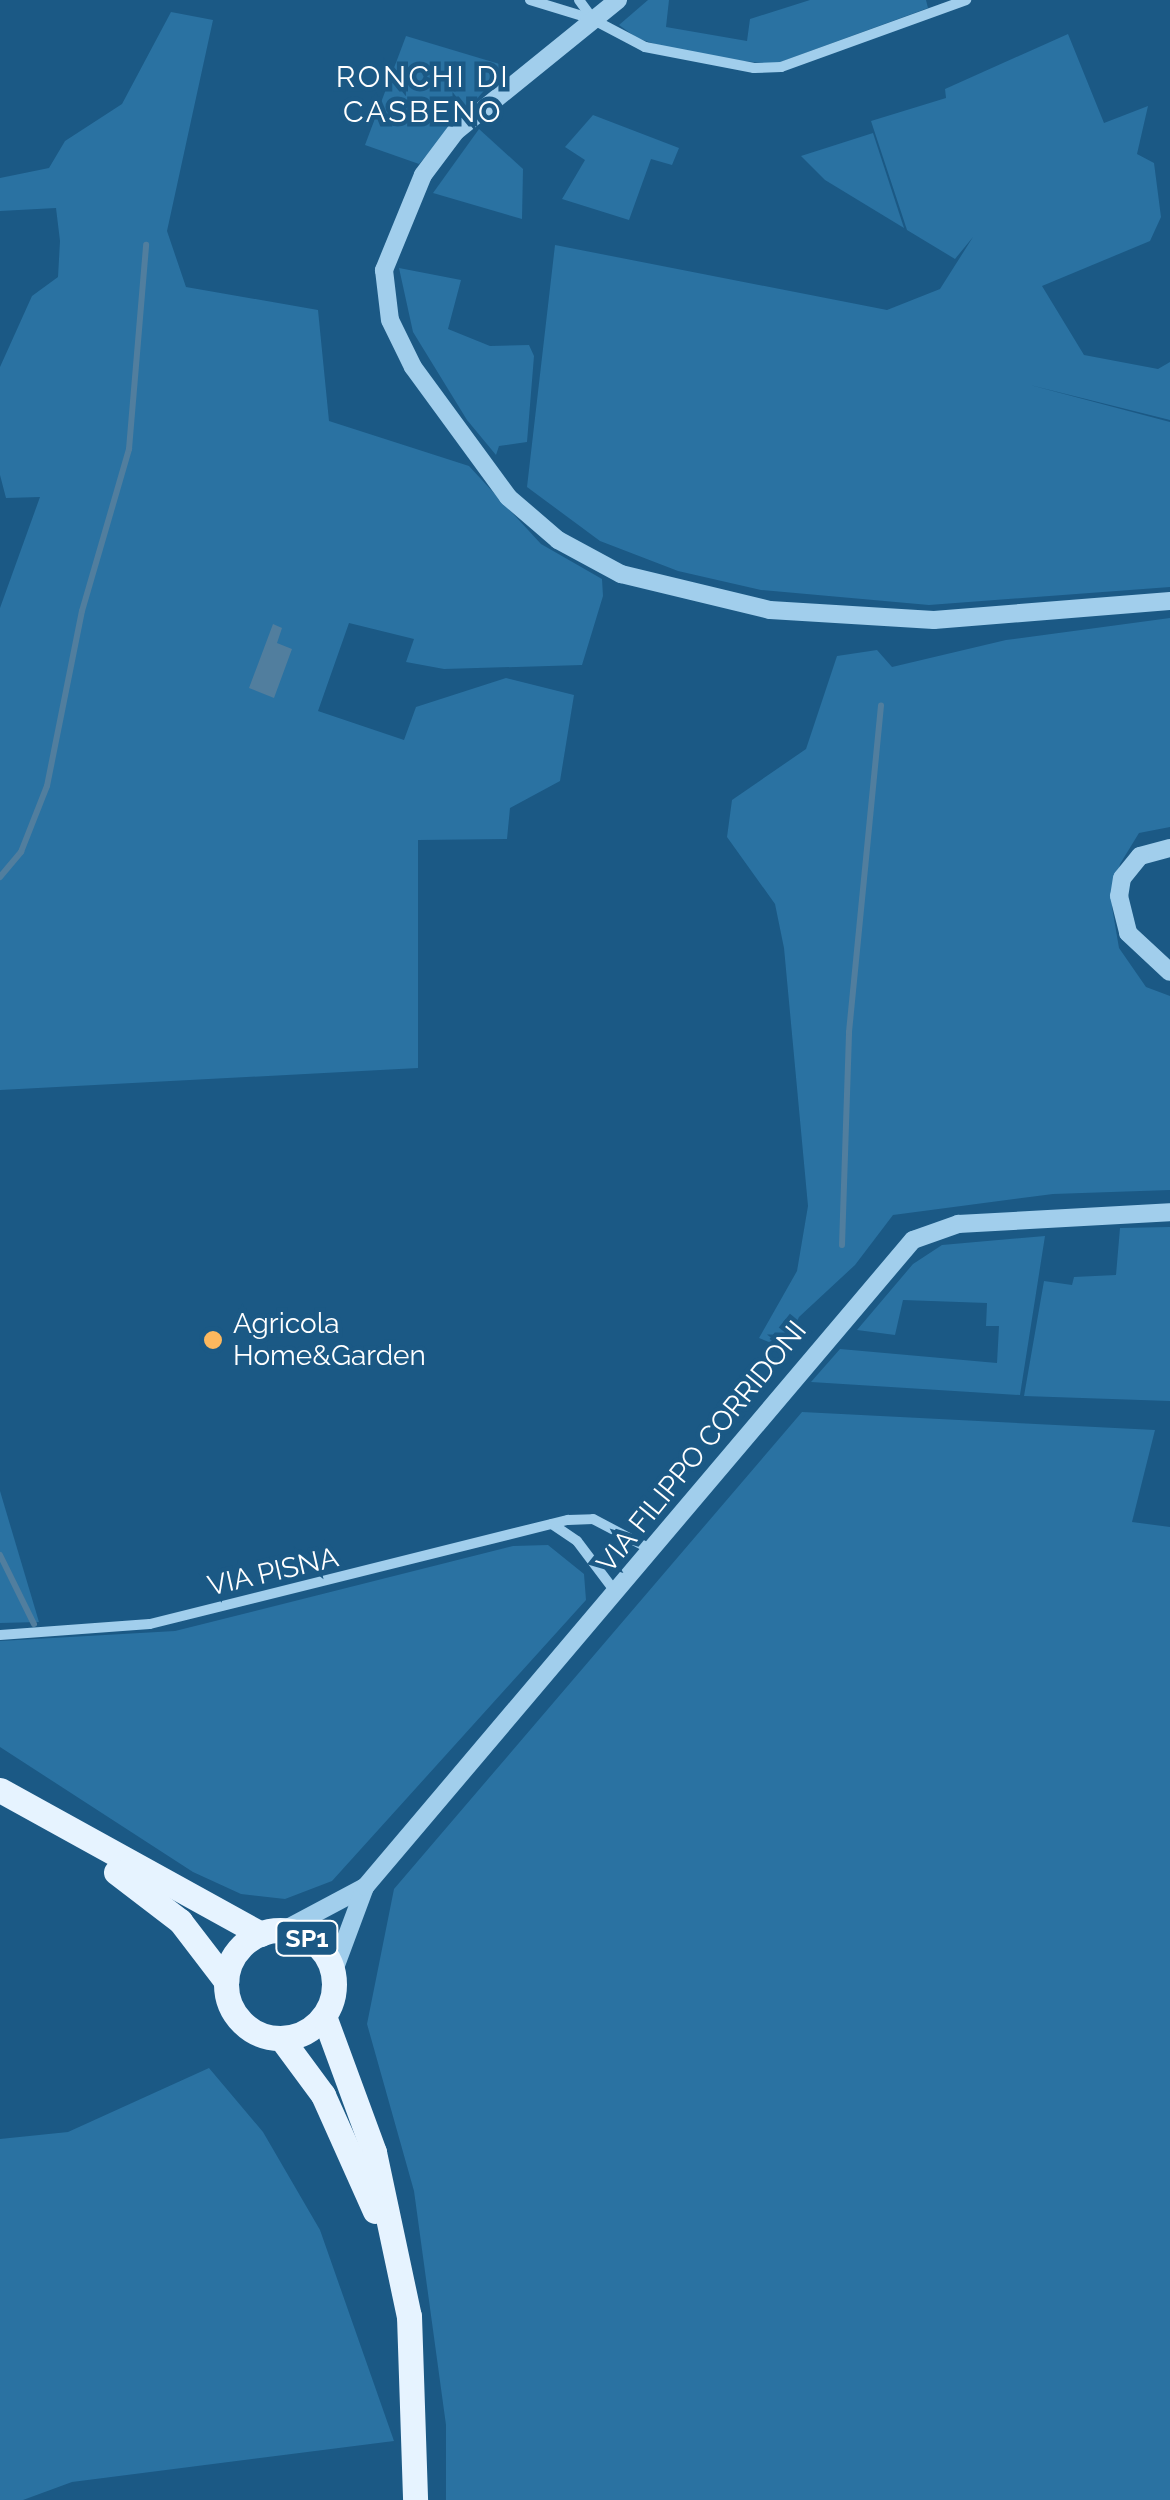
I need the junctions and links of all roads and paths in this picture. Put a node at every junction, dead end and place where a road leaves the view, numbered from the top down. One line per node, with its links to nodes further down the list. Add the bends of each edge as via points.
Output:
1 (530, 0): 5 (street)
2 (579, 0): 5 (street)
3 (618, 0): 5 (street)
4 (966, 0): 5 (street, via 781,67 683,58 645,47)
5 (592, 18): 6 (street, via 456,132 423,175 384,270 390,320 413,367 508,497 558,540 621,574 770,610 934,620)
6 (1170, 601)
7 (1170, 848): 8 (street, via 1140,856 1122,878 1119,896 1128,933)
8 (1170, 972)
9 (1170, 1212): 11 (street, VIA FILIPPO CORRIDONI, via 958,1224 913,1240)
10 (552, 1524): 11 (street, VIA PISNA, via 593,1519); 12 (street, via 577,1541); 13 (street, VIA PISNA, via 150,1624)
11 (653, 1550): 12 (street, VIA FILIPPO CORRIDONI)
12 (616, 1594): 16 (street, VIA FILIPPO CORRIDONI)
13 (0, 1635)
14 (0, 1790): 15 (main road, SP1)
15 (36, 1811): 17 (main road, SP1); 19 (main road, SP1, via 180,1920)
16 (365, 1887): 17 (street, VIA FILIPPO CORRIDONI); 18 (street, VIA FILIPPO CORRIDONI)
17 (273, 1932): 18 (main road, SP1, via 316,1944); 19 (main road, SP1, via 237,1952)
18 (333, 1973): 20 (main road, SP1)
19 (226, 1981): 21 (main road, SP1, via 241,2021)
20 (324, 2016): 21 (main road, via 305,2032); 22 (main road, SP1, via 374,2152)
21 (281, 2038): 22 (main road, SP1, via 323,2095)
22 (398, 2261): 23 (main road, SP1, via 409,2316)
23 (415, 2500)

